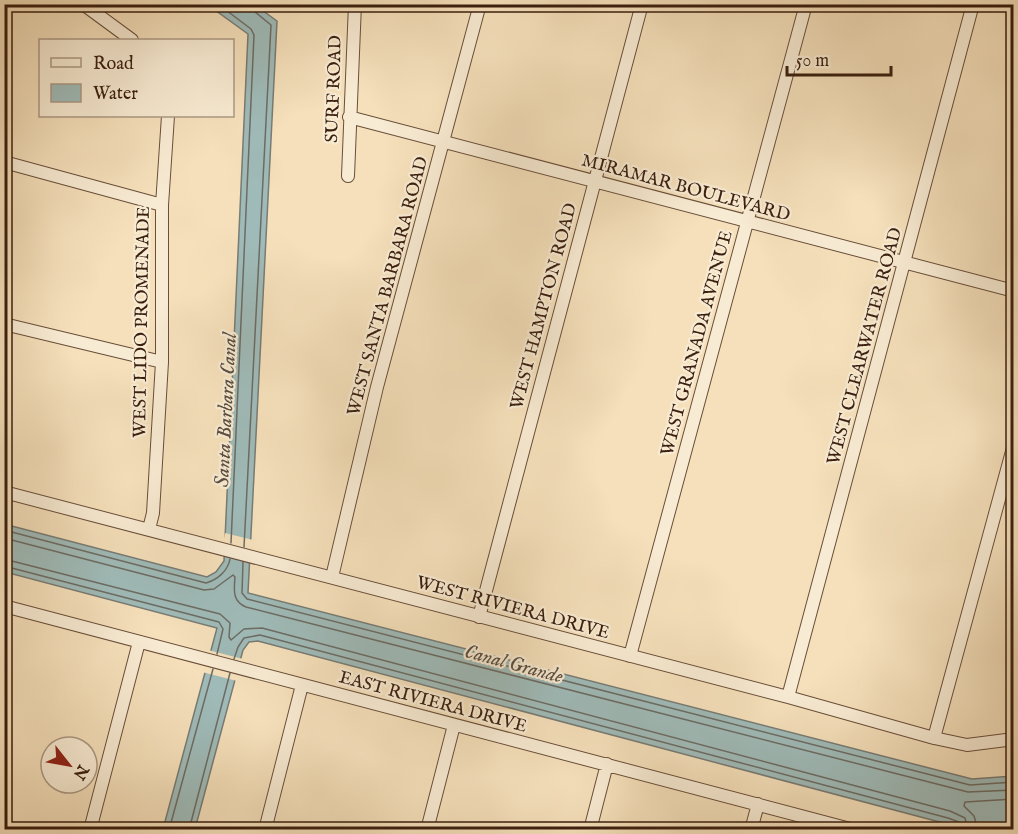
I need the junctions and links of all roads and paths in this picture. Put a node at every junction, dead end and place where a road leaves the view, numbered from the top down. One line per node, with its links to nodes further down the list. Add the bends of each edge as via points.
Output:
1 (83, 4): 7 (street)
2 (355, 4): 9 (street, SURF ROAD)
3 (480, 4): 10 (street, WEST SANTA BARBARA ROAD)
4 (642, 4): 13 (street, WEST HAMPTON ROAD)
5 (806, 4): 15 (street, WEST GRANADA AVENUE)
6 (974, 4): 16 (street, WEST CLEARWATER ROAD)
7 (131, 39)
8 (168, 117): 14 (street, WEST LIDO PROMENADE)
9 (349, 117): 10 (street, MIRAMAR BOULEVARD); 12 (street, SURF ROAD)
10 (444, 143): 13 (street, MIRAMAR BOULEVARD); 23 (street, WEST SANTA BARBARA ROAD, via 377,387)
11 (4, 162): 14 (street)
12 (348, 176)
13 (594, 182): 15 (street, MIRAMAR BOULEVARD); 25 (street, WEST HAMPTON ROAD)
14 (162, 205): 19 (street, WEST LIDO PROMENADE)
15 (747, 222): 16 (street, MIRAMAR BOULEVARD); 27 (street, WEST GRANADA AVENUE)
16 (904, 262): 17 (street, MIRAMAR BOULEVARD); 29 (street, WEST CLEARWATER ROAD)
17 (1014, 291)
18 (4, 324): 19 (street)
19 (162, 362): 22 (street, WEST LIDO PROMENADE)
20 (1014, 444): 31 (street)
21 (4, 492): 22 (street, WEST RIVIERA DRIVE)
22 (149, 529): 23 (street, WEST RIVIERA DRIVE)
23 (332, 577): 25 (street, WEST RIVIERA DRIVE)
24 (4, 606): 26 (street, EAST RIVIERA DRIVE)
25 (479, 617): 27 (street, WEST RIVIERA DRIVE)
26 (139, 642): 28 (street, EAST RIVIERA DRIVE); 35 (street)
27 (630, 656): 29 (street, WEST RIVIERA DRIVE)
28 (302, 685): 30 (street, EAST RIVIERA DRIVE); 36 (street)
29 (788, 697): 31 (street, WEST RIVIERA DRIVE)
30 (454, 725): 33 (street, EAST RIVIERA DRIVE); 37 (street)
31 (934, 738): 32 (street, WEST RIVIERA DRIVE, via 967,745)
32 (1014, 739)
33 (607, 764): 34 (street, EAST RIVIERA DRIVE); 38 (street)
34 (758, 804): 39 (street); 40 (street, EAST RIVIERA DRIVE)
35 (90, 830)
36 (264, 830)
37 (427, 830)
38 (590, 830)
39 (751, 830)
40 (854, 830)

